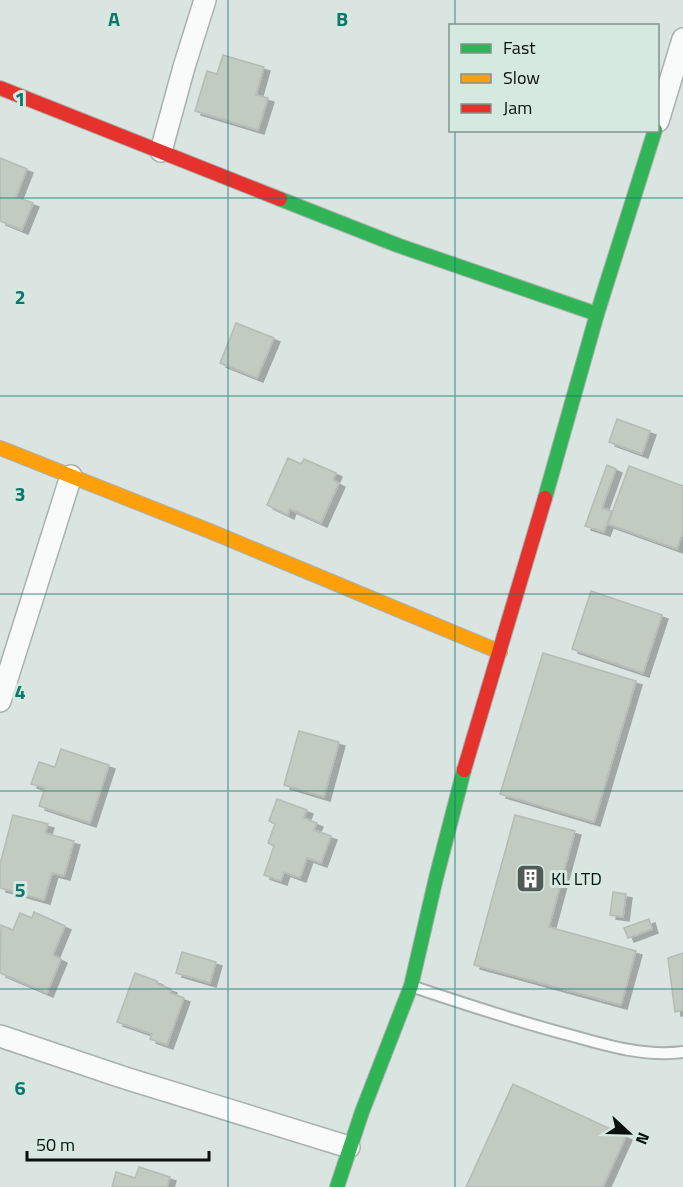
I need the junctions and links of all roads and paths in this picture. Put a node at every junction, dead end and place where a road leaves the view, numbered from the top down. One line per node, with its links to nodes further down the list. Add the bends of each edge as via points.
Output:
1 (205, 0): 7 (street)
2 (683, 39): 3 (street)
3 (678, 74): 5 (street)
4 (0, 88): 7 (street)
5 (659, 117)
6 (654, 132): 8 (street)
7 (161, 151): 8 (street, via 397,245)
8 (597, 314): 11 (street)
9 (0, 448): 10 (street)
10 (71, 476): 11 (street); 12 (street)
11 (500, 652): 13 (street, via 450,822)
12 (0, 701)
13 (411, 986): 15 (lane, via 606,1045 645,1052); 16 (street)
14 (0, 1036): 16 (street)
15 (683, 1052)
16 (349, 1147): 17 (street)
17 (337, 1187)

